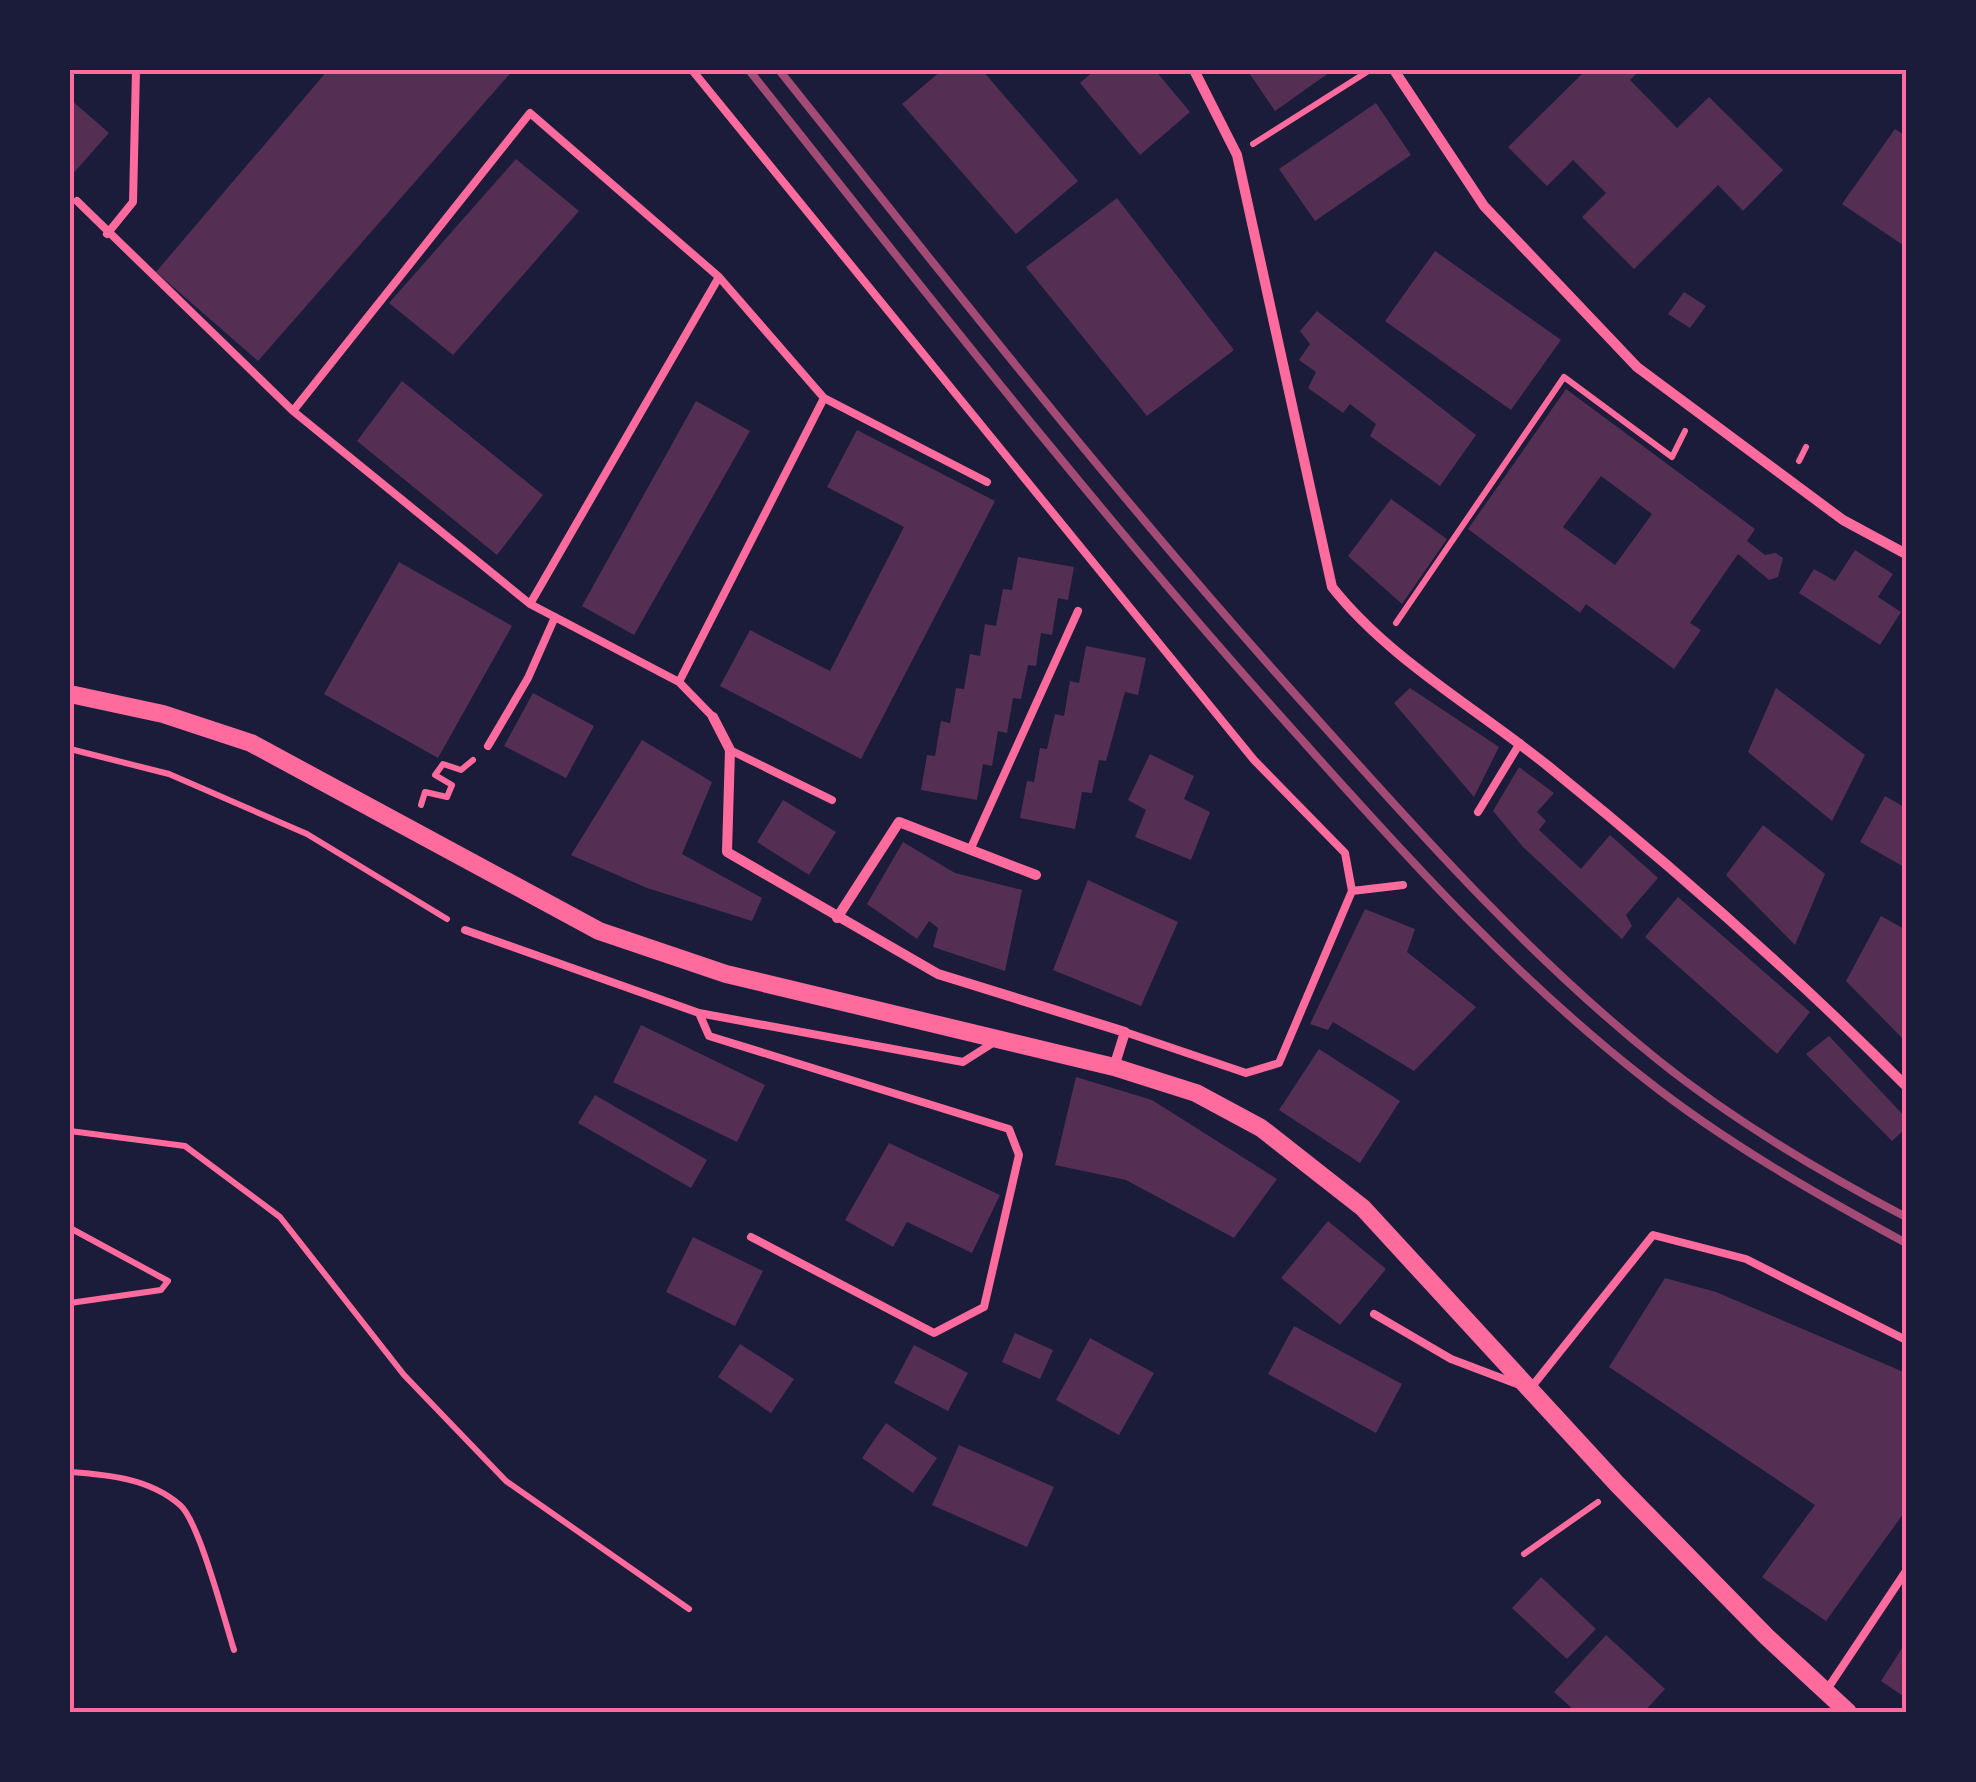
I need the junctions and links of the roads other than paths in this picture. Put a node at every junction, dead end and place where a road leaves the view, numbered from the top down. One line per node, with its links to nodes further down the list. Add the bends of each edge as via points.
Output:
1 (136, 70): 6 (lane, via 133,202)
2 (692, 70): 26 (lane, via 1254,760 1345,854)
3 (1194, 70): 18 (street, via 1237,155 1332,586 1363,626)
4 (1394, 70): 11 (street, via 1484,206 1637,367 1843,520)
5 (78, 200): 6 (lane)
6 (107, 234): 9 (lane)
7 (719, 277): 8 (lane); 9 (lane, via 530,113); 12 (lane)
8 (824, 398): 10 (lane); 15 (lane)
9 (293, 411): 12 (lane)
10 (987, 482)
11 (1906, 554)
12 (530, 604): 14 (lane)
13 (1078, 611): 23 (lane)
14 (555, 617): 15 (lane); 19 (lane)
15 (679, 682): 17 (lane)
16 (70, 694): 31 (street, via 251,743 599,931 726,974)
17 (713, 716): 20 (street)
18 (1520, 743): 22 (lane); 33 (street, via 1682,874)
19 (488, 746)
20 (730, 750): 21 (lane); 27 (street, via 728,852)
21 (832, 800)
22 (1478, 812)
23 (970, 850): 24 (street); 27 (street, via 900,822)
24 (1036, 875)
25 (1403, 886): 26 (lane)
26 (1352, 891): 30 (lane, via 1279,1062 1246,1073)
27 (838, 918): 30 (street, via 938,974)
28 (465, 930): 29 (lane)
29 (699, 1013): 31 (lane, via 963,1062); 34 (lane, via 708,1036 1009,1130 1019,1155 984,1306 934,1333)
30 (1125, 1032): 32 (street)
31 (1000, 1038): 32 (street)
32 (1114, 1067): 37 (street, via 1196,1094 1261,1128 1363,1208)
33 (1906, 1086)
34 (751, 1237)
35 (1374, 1314): 37 (lane, via 1451,1359)
36 (1906, 1340): 37 (lane, via 1746,1258 1653,1235)
37 (1531, 1390): 39 (street)
38 (1906, 1571): 39 (lane)
39 (1826, 1691): 40 (street)
40 (1848, 1712)

